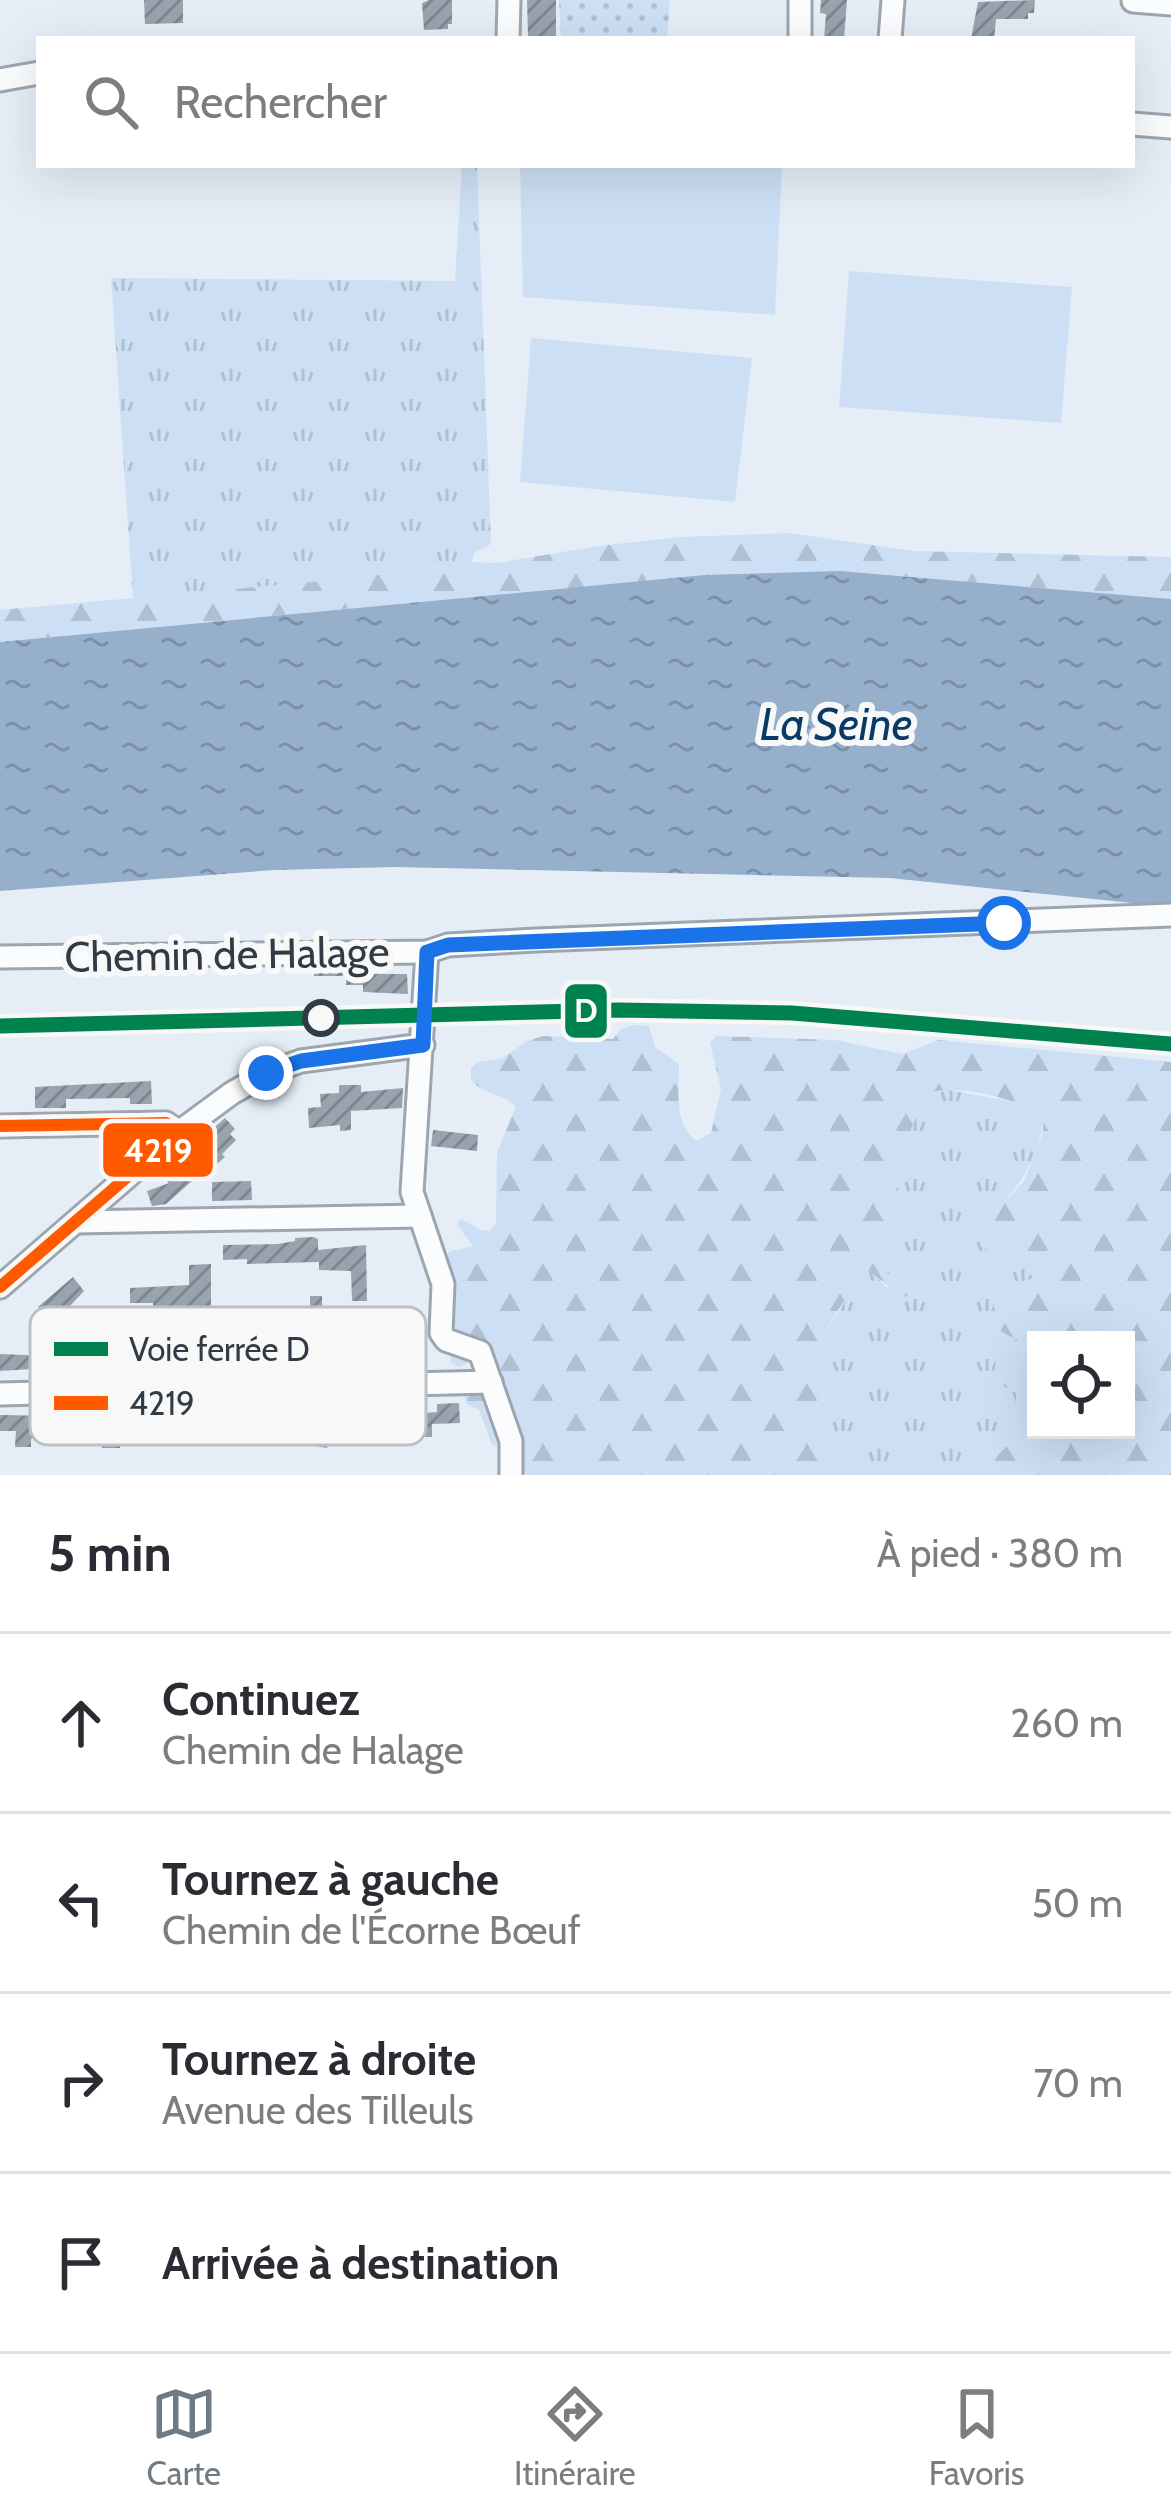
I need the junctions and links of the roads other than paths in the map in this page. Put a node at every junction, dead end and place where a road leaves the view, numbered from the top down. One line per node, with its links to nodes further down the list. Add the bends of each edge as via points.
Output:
1 (509, 0): 6 (street)
2 (800, 0): 7 (street)
3 (893, 0): 8 (street)
4 (1133, 1): 5 (street)
5 (1171, 4)
6 (508, 36)
7 (800, 36)
8 (890, 36)
9 (36, 74): 10 (street)
10 (0, 80)
11 (1135, 124): 12 (street)
12 (1171, 127)
13 (1171, 915): 14 (street, Chemin de Halage, via 517,941)
14 (427, 952): 15 (street, Chemin de Halage); 16 (street)
15 (0, 957)
16 (423, 1045): 18 (street, via 284,1067); 19 (street, via 412,1180)
17 (0, 1126): 18 (street, via 166,1124)
18 (179, 1132): 20 (street)
19 (420, 1216): 20 (street); 22 (street, via 443,1284 441,1333 480,1352)
20 (76, 1222): 21 (street)
21 (0, 1286)
22 (491, 1382): 23 (street); 26 (street, via 512,1441)
23 (426, 1384)
24 (30, 1393): 25 (street)
25 (0, 1394)
26 (511, 1475)

